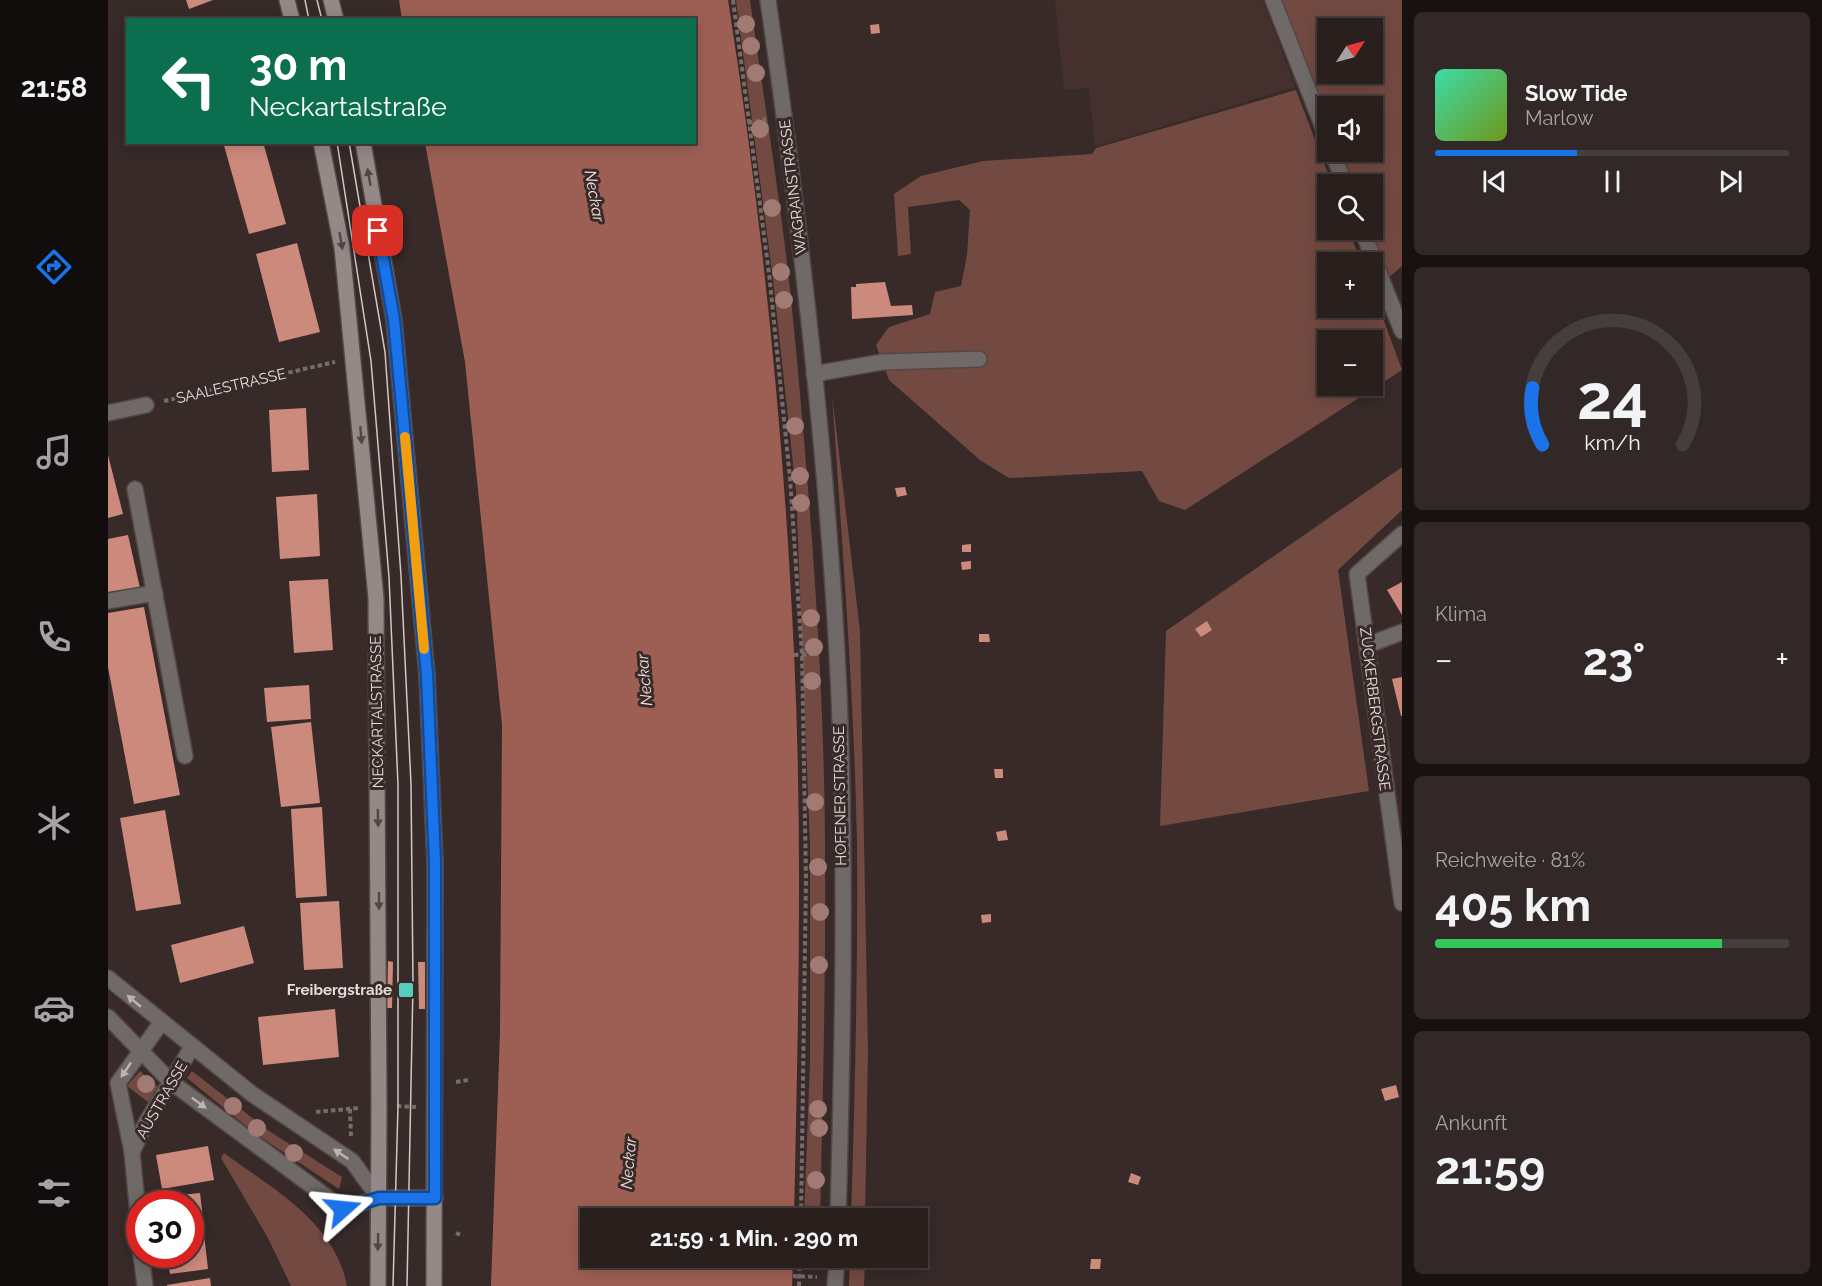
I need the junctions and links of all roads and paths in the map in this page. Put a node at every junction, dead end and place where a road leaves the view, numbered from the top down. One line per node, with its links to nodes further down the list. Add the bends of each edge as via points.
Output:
1 (287, 0): 6 (main road)
2 (331, 0): 7 (main road)
3 (733, 0): 39 (path, via 771,296 790,478 802,655 806,902)
4 (768, 0): 15 (street, WAGRAINSTRASSE)
5 (1273, 0): 8 (street)
6 (292, 18)
7 (336, 18)
8 (1317, 112)
9 (321, 144): 13 (main road, NECKARTALSTRASSE, one-way to 13, via 342,249)
10 (363, 144): 38 (main road, one-way to 10, via 435,862 427,675 394,320)
11 (1366, 240): 12 (street)
12 (1402, 331)
13 (354, 357): 16 (path, SAALESTRASSE); 37 (main road, NECKARTALSTRASSE, one-way to 37, via 376,598)
14 (979, 359): 15 (street, via 882,362)
15 (814, 374): 40 (street, HOFENER STRASSE, via 837,654 842,1059)
16 (146, 405): 17 (street)
17 (108, 413)
18 (135, 489): 20 (street)
19 (1402, 534): 23 (street, ZUCKERBERGSTRASSE, via 1357,574)
20 (154, 593): 21 (street); 24 (street)
21 (108, 601)
22 (1402, 632): 23 (street)
23 (1368, 645): 25 (street, ZUCKERBERGSTRASSE)
24 (185, 756)
25 (1399, 868): 26 (street, ZUCKERBERGSTRASSE)
26 (1402, 903)
27 (108, 978): 29 (street, one-way to 27)
28 (108, 1017): 31 (street)
29 (160, 1023): 30 (street); 31 (street, AUSTRASSE)
30 (192, 1047): 34 (street, AUSTRASSE); 37 (street, one-way to 30, via 352,1161 252,1094)
31 (140, 1049): 34 (street); 35 (street, AUSTRASSE, one-way to 35, via 118,1083)
32 (456, 1080): 33 (path)
33 (468, 1080)
34 (171, 1082): 35 (street, AUSTRASSE); 37 (street, one-way to 37, via 343,1209)
35 (132, 1152): 36 (street, AUSTRASSE)
36 (136, 1190)
37 (379, 1198): 38 (street); 45 (main road, NECKARTALSTRASSE, one-way to 45)
38 (435, 1198): 46 (main road)
39 (801, 1208)
40 (838, 1208)
41 (143, 1268): 44 (street)
42 (800, 1268): 47 (path)
43 (837, 1268): 48 (street)
44 (145, 1286)
45 (378, 1286)
46 (434, 1286)
47 (799, 1286)
48 (836, 1286)

